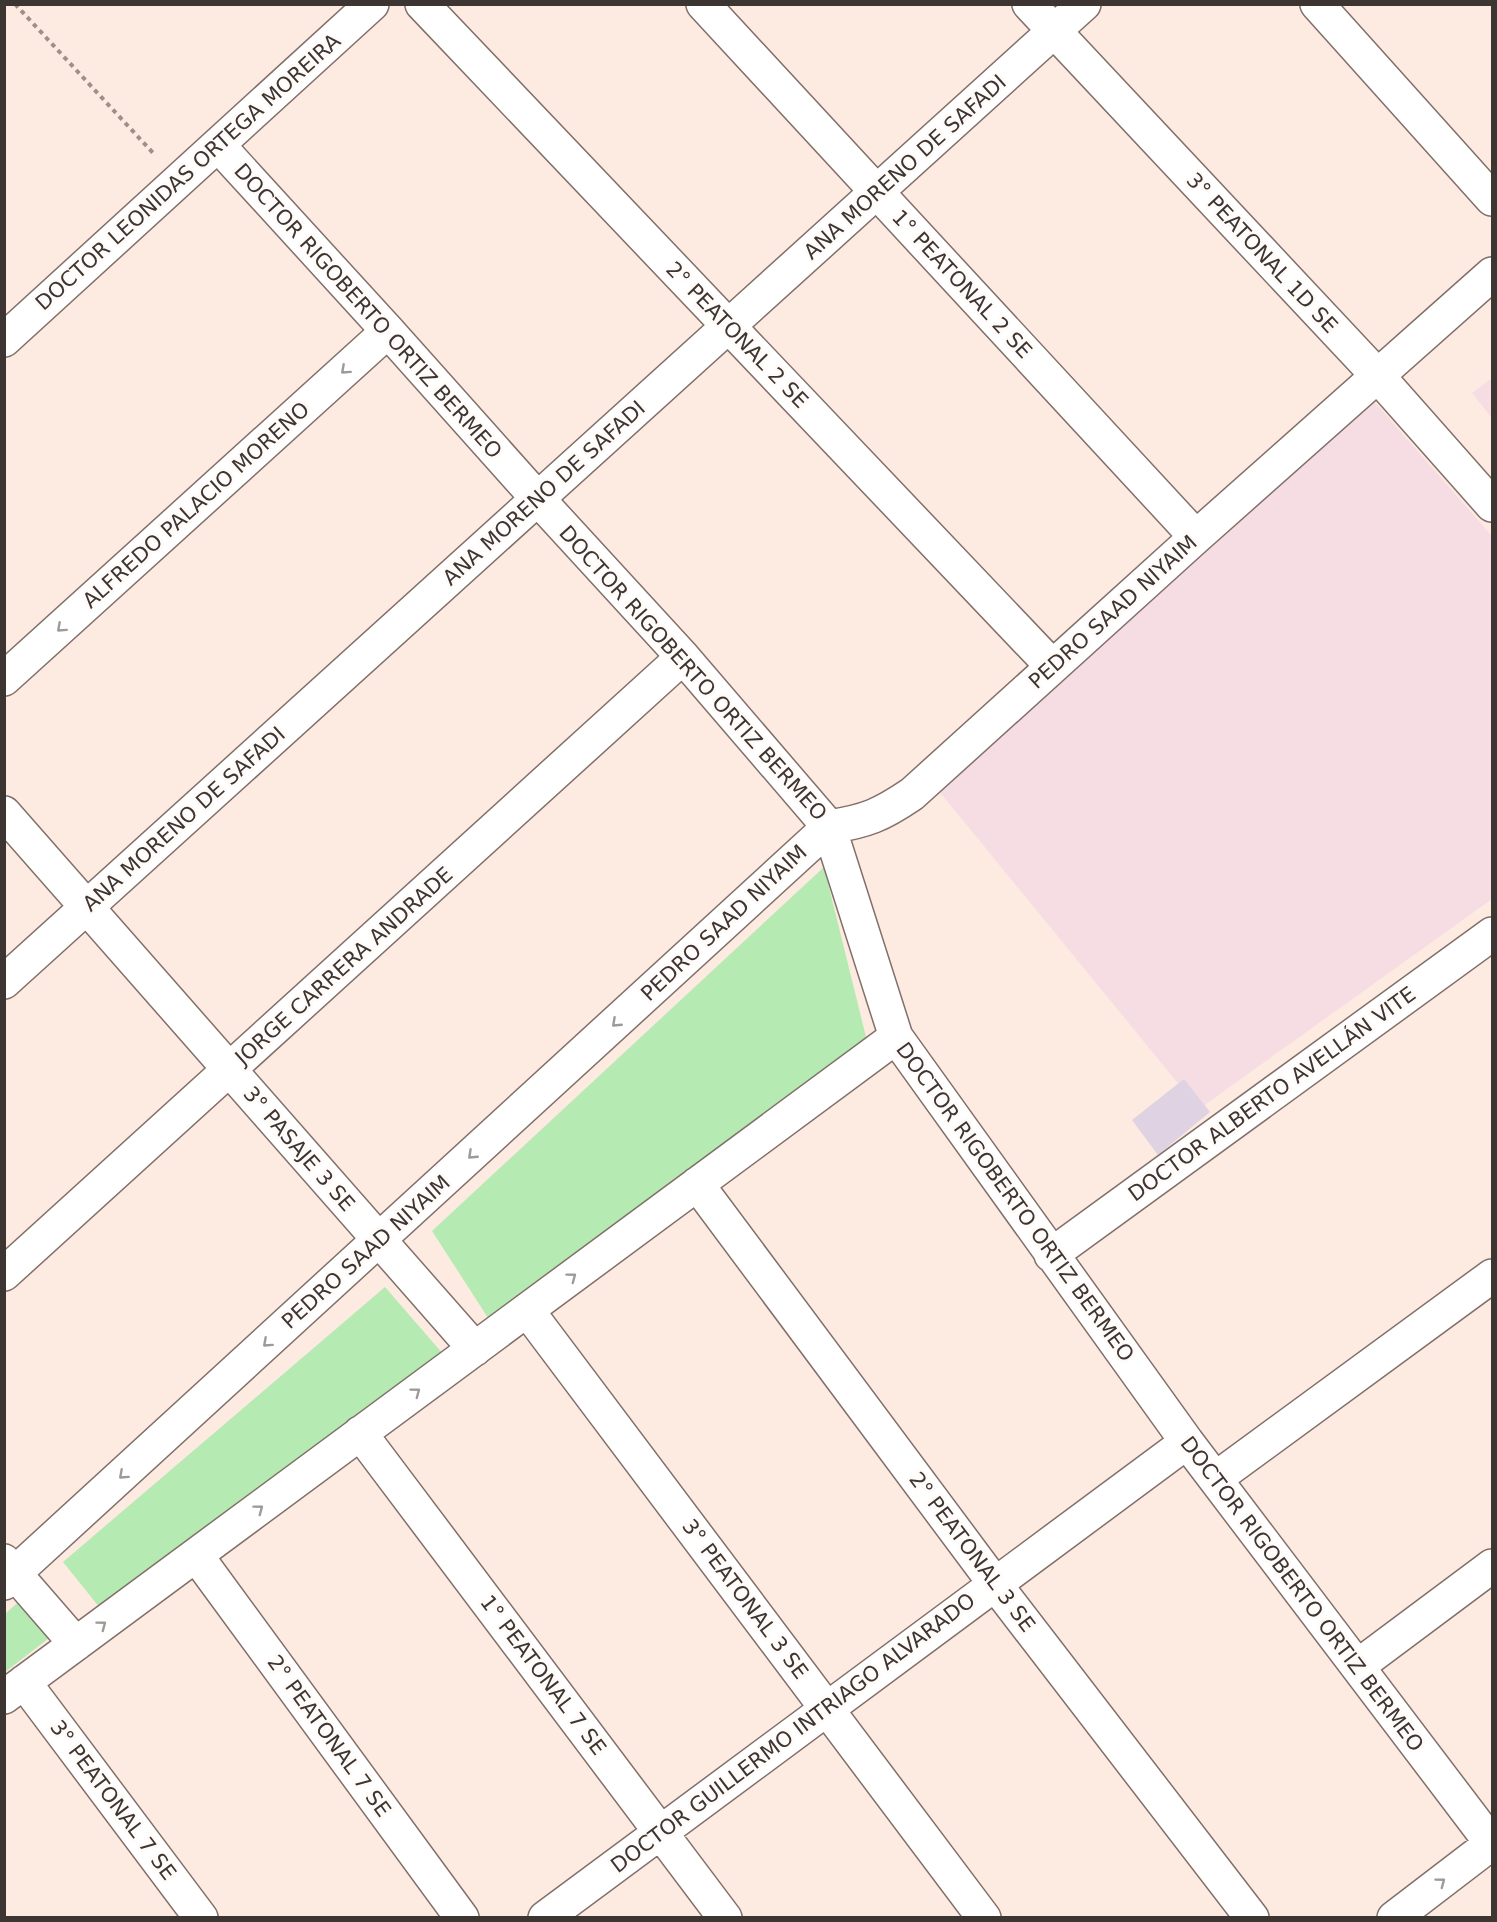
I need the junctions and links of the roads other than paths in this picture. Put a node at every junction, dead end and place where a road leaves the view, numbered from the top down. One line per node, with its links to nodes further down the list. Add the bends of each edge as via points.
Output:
1 (372, 4): 8 (street, DOCTOR LEONIDAS ORTEGA MOREIRA)
2 (422, 4): 12 (street, 2° PEATONAL 2 SE)
3 (703, 4): 9 (street, 1° PEATONAL 2 SE)
4 (1029, 4): 7 (street, 3° PEATONAL 1D SE)
5 (1084, 4): 7 (street, ANA MORENO DE SAFADI)
6 (1317, 4): 10 (street)
7 (1054, 31): 9 (street, ANA MORENO DE SAFADI); 15 (street, 3° PEATONAL 1D SE)
8 (218, 145): 13 (street, DOCTOR RIGOBERTO ORTIZ BERMEO); 14 (street, DOCTOR LEONIDAS ORTEGA MOREIRA)
9 (877, 192): 12 (street, ANA MORENO DE SAFADI); 18 (street, 1° PEATONAL 2 SE)
10 (1492, 199)
11 (1492, 274): 15 (street, PEDRO SAAD NIYAIM)
12 (729, 326): 16 (street, ANA MORENO DE SAFADI); 20 (street, 2° PEATONAL 2 SE)
13 (388, 331): 16 (street, DOCTOR RIGOBERTO ORTIZ BERMEO); 21 (street, ALFREDO PALACIO MORENO, one-way to 21)
14 (4, 340)
15 (1377, 375): 17 (street, 3° PEATONAL 1D SE); 18 (street, PEDRO SAAD NIYAIM)
16 (538, 499): 19 (street, DOCTOR RIGOBERTO ORTIZ BERMEO); 24 (street, ANA MORENO DE SAFADI)
17 (1492, 505)
18 (1196, 537): 20 (street, PEDRO SAAD NIYAIM)
19 (683, 657): 23 (street, DOCTOR RIGOBERTO ORTIZ BERMEO); 28 (street, JORGE CARRERA ANDRADE)
20 (1052, 666): 23 (street, PEDRO SAAD NIYAIM, via 912,794 885,813 858,823)
21 (4, 679)
22 (4, 813): 24 (street, 3° PASAJE 3 SE)
23 (830, 827): 27 (street, DOCTOR RIGOBERTO ORTIZ BERMEO); 30 (street, PEDRO SAAD NIYAIM, one-way to 30)
24 (87, 907): 26 (street, ANA MORENO DE SAFADI); 28 (street, 3° PASAJE 3 SE)
25 (1492, 934): 31 (street, DOCTOR ALBERTO AVELLÁN VITE)
26 (4, 982)
27 (896, 1037): 29 (street); 31 (street, DOCTOR RIGOBERTO ORTIZ BERMEO)
28 (230, 1070): 30 (street, 3° PASAJE 3 SE); 32 (street, JORGE CARRERA ANDRADE)
29 (698, 1184): 34 (street, one-way to 29); 42 (street, 2° PEATONAL 3 SE)
30 (379, 1240): 35 (street, 3° PASAJE 3 SE); 41 (street, PEDRO SAAD NIYAIM, one-way to 41)
31 (1051, 1255): 37 (street, DOCTOR RIGOBERTO ORTIZ BERMEO)
32 (4, 1274)
33 (1492, 1276): 38 (street)
34 (527, 1310): 35 (street); 46 (street, 3° PEATONAL 3 SE)
35 (475, 1349): 36 (street, one-way to 35)
36 (360, 1433): 39 (street, one-way to 36); 47 (street, 1° PEATONAL 7 SE)
37 (1187, 1442): 38 (street, DOCTOR RIGOBERTO ORTIZ BERMEO); 42 (street, DOCTOR GUILLERMO INTRIAGO ALVARADO)
38 (1215, 1479): 44 (street, DOCTOR RIGOBERTO ORTIZ BERMEO)
39 (196, 1555): 43 (street, one-way to 39); 50 (street, 2° PEATONAL 7 SE)
40 (1492, 1566): 44 (street)
41 (8, 1573): 43 (street)
42 (995, 1584): 46 (street, DOCTOR GUILLERMO INTRIAGO ALVARADO); 54 (street, 2° PEATONAL 3 SE)
43 (76, 1644): 45 (street)
44 (1358, 1666): 48 (street, DOCTOR RIGOBERTO ORTIZ BERMEO)
45 (14, 1689): 49 (street, 3° PEATONAL 7 SE)
46 (827, 1708): 47 (street, DOCTOR GUILLERMO INTRIAGO ALVARADO); 53 (street, 3° PEATONAL 3 SE)
47 (661, 1832): 51 (street, DOCTOR GUILLERMO INTRIAGO ALVARADO); 52 (street, 1° PEATONAL 7 SE)
48 (1492, 1844): 55 (street, one-way to 48)
49 (201, 1917)
50 (462, 1917)
51 (544, 1917)
52 (724, 1917)
53 (984, 1917)
54 (1252, 1917)
55 (1395, 1917)

